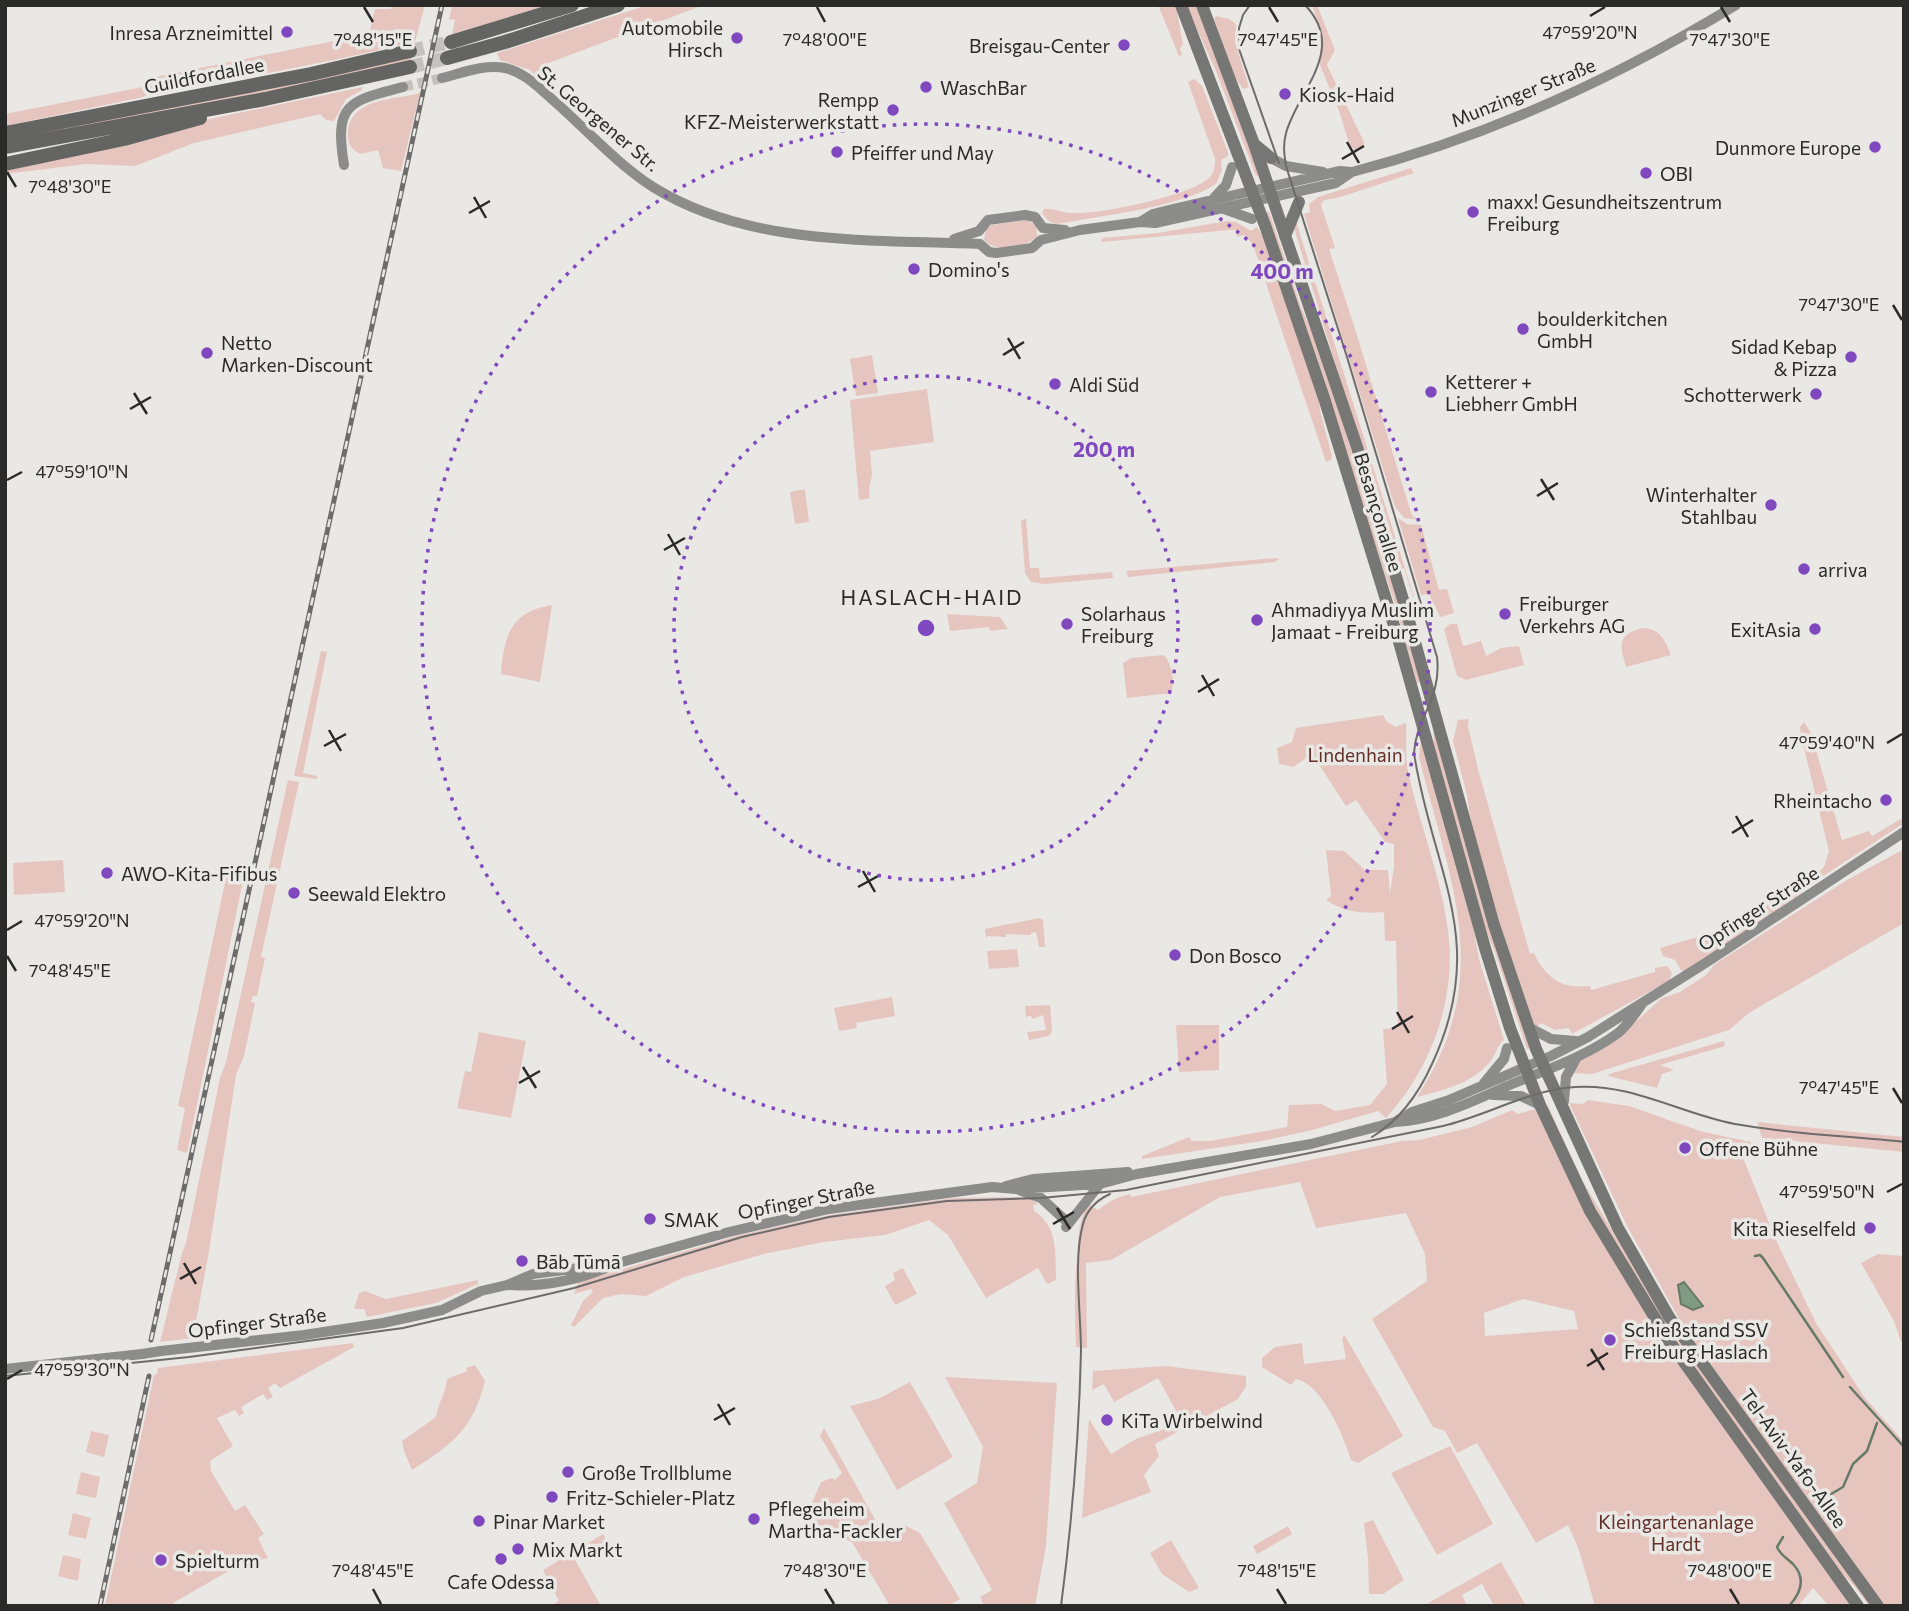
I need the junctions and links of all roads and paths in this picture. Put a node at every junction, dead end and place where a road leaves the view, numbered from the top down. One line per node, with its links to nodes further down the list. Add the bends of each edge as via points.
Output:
1 (572, 5): 6 (highway)
2 (618, 5): 8 (highway)
3 (1181, 5): 15 (main road, Besançonallee)
4 (1202, 5): 14 (main road, Besançonallee)
5 (1736, 5): 21 (street, Munzinger Straße, via 1553,103)
6 (450, 42)
7 (410, 51): 13 (highway, Guildfordallee)
8 (447, 58)
9 (410, 67): 12 (highway, Guildfordallee)
10 (442, 78): 36 (street, St. Georgener Str., via 481,68 515,71 652,186 717,215 827,238)
11 (403, 87): 19 (street, via 349,107 340,126)
12 (237, 104): 16 (highway, Guildfordallee); 18 (highway, via 154,132)
13 (5, 133)
14 (1254, 144): 17 (main road); 23 (main road, Besançonallee)
15 (1235, 145): 20 (main road); 24 (main road, Besançonallee)
16 (5, 147)
17 (1271, 158): 22 (street, via 1286,166)
18 (5, 164)
19 (344, 165)
20 (1232, 167): 26 (street, via 1226,185)
21 (1352, 172): 22 (street, Munzinger Straße); 25 (street, Munzinger Straße)
22 (1330, 173): 23 (street, Munzinger Straße)
23 (1270, 192): 24 (street, Munzinger Straße); 25 (street, Munzinger Straße); 34 (main road, Besançonallee)
24 (1254, 196): 26 (street, St. Georgener Str.); 27 (street, St. Georgener Str.); 31 (main road, Besançonallee)
25 (1301, 196): 34 (main road)
26 (1212, 200): 29 (street, St. Georgener Str., via 1153,214)
27 (1222, 208): 28 (street); 29 (street, St. Georgener Str.)
28 (1252, 219): 31 (main road)
29 (1140, 222): 32 (street, St. Georgener Str.)
30 (1043, 228): 32 (street, St. Georgener Str.); 33 (street, St. Georgener Str., via 1035,217 1025,215 988,220); 35 (street)
31 (1266, 228): 41 (main road, Besançonallee, via 1371,548)
32 (1080, 230): 35 (street, St. Georgener Str.)
33 (979, 231): 36 (street, St. Georgener Str.); 37 (street)
34 (1285, 236): 40 (main road, Besançonallee, via 1357,447 1494,925)
35 (1041, 240): 37 (street, St. Georgener Str., via 1032,248 996,253)
36 (938, 243): 37 (street, St. Georgener Str.)
37 (980, 244)
38 (1900, 836): 39 (street, Opfinger Straße)
39 (1642, 1004): 42 (street, Opfinger Straße); 44 (street, Opfinger Straße, via 1618,1033)
40 (1528, 1027): 42 (street, via 1551,1039); 45 (main road, Besançonallee)
41 (1510, 1028): 43 (main road); 46 (main road, Besançonallee)
42 (1579, 1042): 45 (street, Opfinger Straße)
43 (1507, 1048): 47 (street)
44 (1577, 1057): 45 (street, Opfinger Straße); 48 (street, via 1566,1077)
45 (1544, 1066): 46 (street, Opfinger Straße); 50 (main road, Tel-Aviv-Yafo-Allee)
46 (1527, 1072): 47 (street, Opfinger Straße); 49 (main road, Tel-Aviv-Yafo-Allee)
47 (1484, 1091): 49 (street, via 1521,1096); 51 (street, Opfinger Straße, via 1412,1121 1297,1147)
48 (1564, 1101): 50 (main road)
49 (1540, 1105): 60 (main road, Tel-Aviv-Yafo-Allee, via 1590,1210 1669,1341)
50 (1569, 1121): 61 (main road, Tel-Aviv-Yafo-Allee, via 1623,1239 1680,1334)
51 (1137, 1174): 52 (street, Opfinger Straße); 53 (street, Opfinger Straße, via 1067,1175)
52 (1100, 1184): 54 (street, Opfinger Straße); 54 (street, via 1065,1224 1041,1198)
53 (1003, 1187): 54 (street, Opfinger Straße); 56 (street, Opfinger Straße, via 829,1209)
54 (1016, 1189)
55 (586, 1258): 57 (street)
56 (618, 1263): 57 (street, Opfinger Straße); 58 (street, Opfinger Straße, via 590,1275 532,1287)
57 (601, 1265): 58 (street, Opfinger Straße, via 533,1274)
58 (507, 1284): 59 (street, Opfinger Straße, bridge, via 442,1310 393,1321)
59 (5, 1369)
60 (1858, 1606)
61 (1878, 1606)

